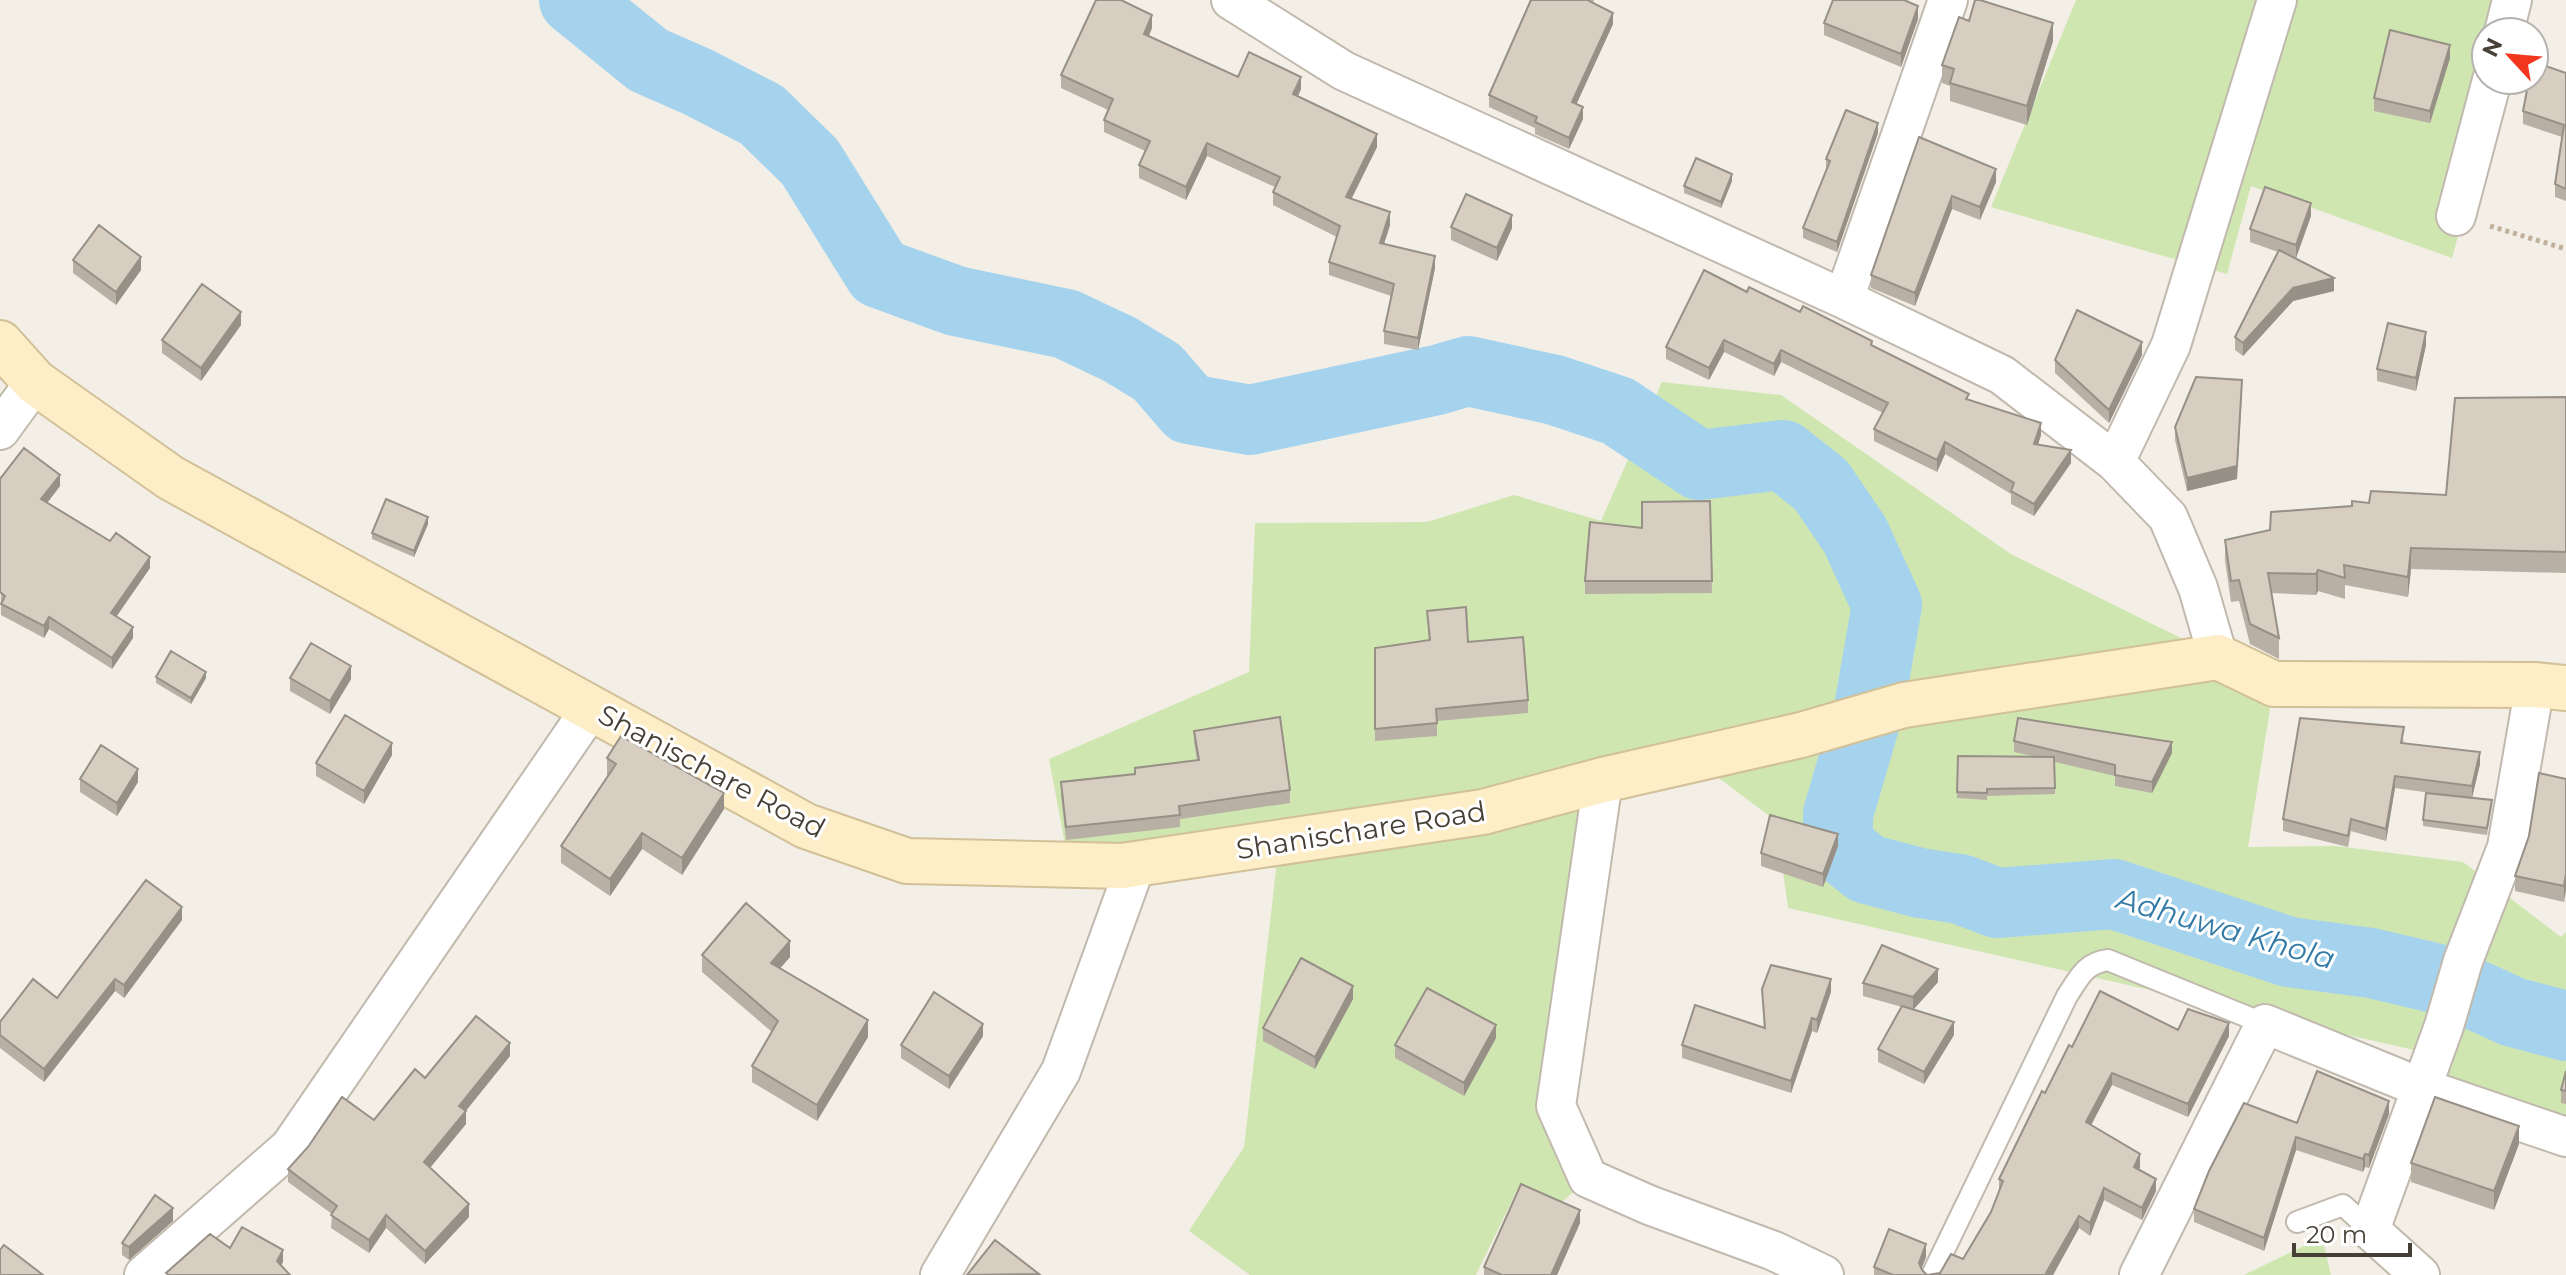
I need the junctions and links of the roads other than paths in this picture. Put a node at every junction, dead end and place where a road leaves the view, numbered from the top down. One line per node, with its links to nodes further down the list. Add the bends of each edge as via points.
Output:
1 (1231, 0): 6 (street, via 1344,71)
2 (1948, 0): 6 (street)
3 (2277, 0): 10 (street, via 2171,345)
4 (2488, 96): 5 (street)
5 (2456, 216)
6 (1844, 299): 10 (street, via 2002,375)
7 (0, 343): 8 (street, Shanischare Road)
8 (35, 382): 9 (street); 13 (street, Shanischare Road, via 171,478)
9 (0, 430)
10 (2115, 462): 11 (street, via 2168,517 2198,588)
11 (2218, 657): 12 (street, via 2274,684); 14 (street, Shanischare Road, via 1904,705 1801,735)
12 (2550, 687): 17 (street, via 2507,847)
13 (592, 707): 15 (street, Shanischare Road, via 806,826 907,861); 21 (street, via 290,1147)
14 (1603, 780): 15 (street, Shanischare Road, via 1483,812); 23 (street, via 1556,1106 1588,1178)
15 (1136, 864): 22 (street, via 1061,1071)
16 (2265, 1024): 17 (street); 24 (lane, via 2108,960 2085,968); 25 (street)
17 (2422, 1088): 18 (street); 20 (street)
18 (2566, 1137)
19 (2297, 1222): 20 (lane, via 2343,1205)
20 (2370, 1230): 26 (street)
21 (144, 1275)
22 (940, 1275)
23 (1824, 1275)
24 (1932, 1275)
25 (2139, 1275)
26 (2420, 1275)

